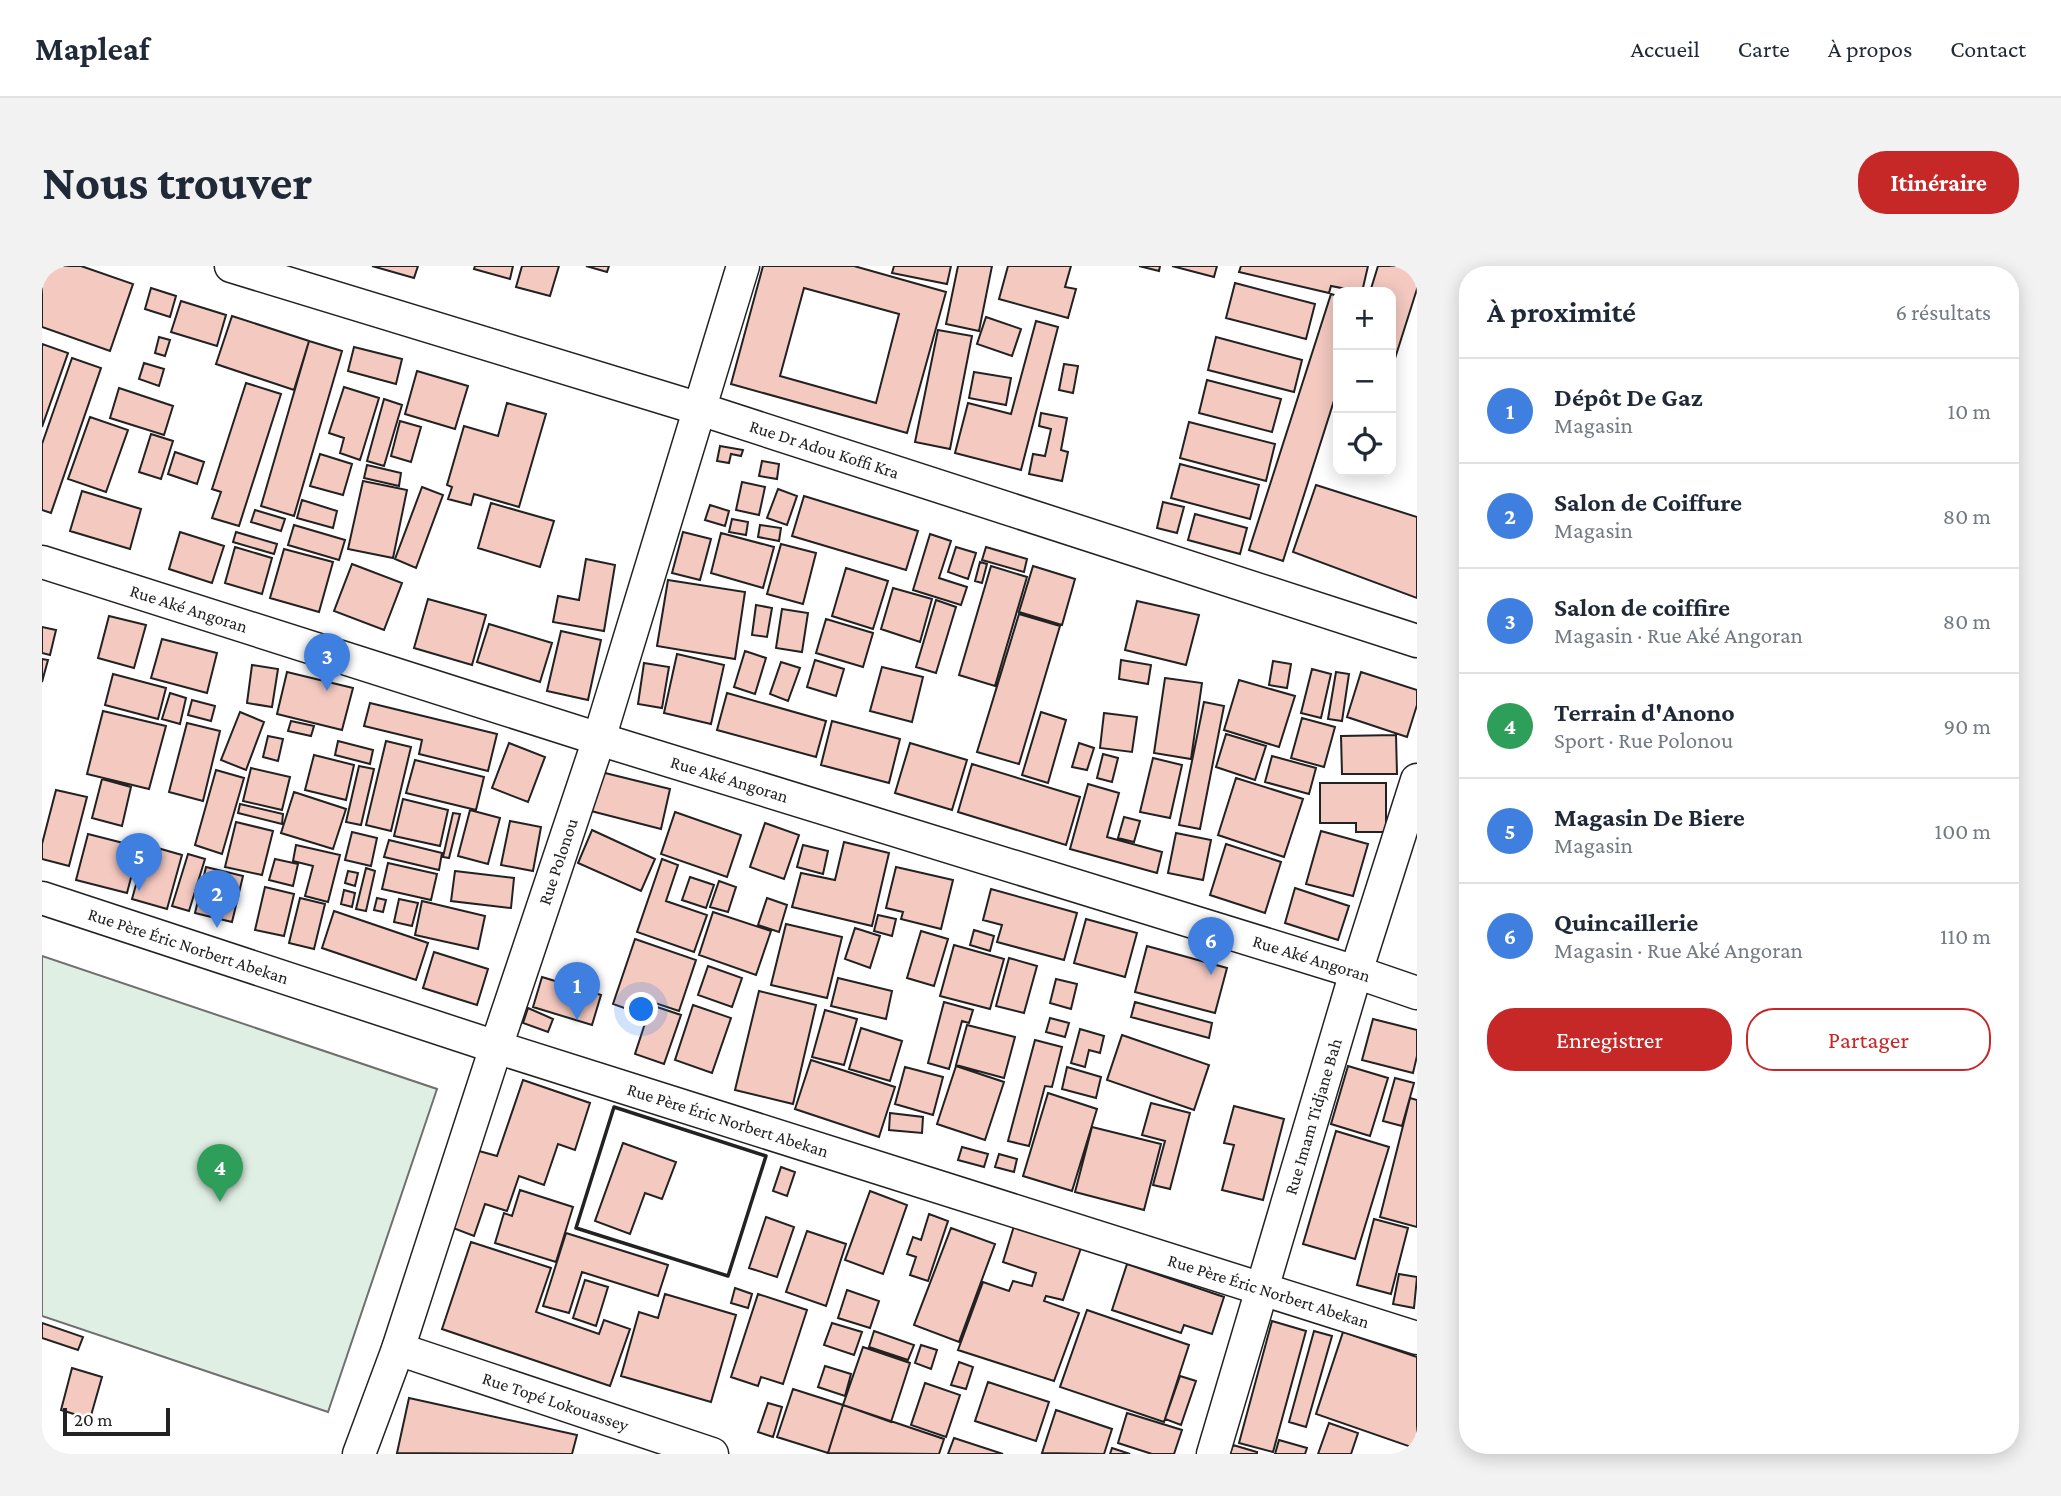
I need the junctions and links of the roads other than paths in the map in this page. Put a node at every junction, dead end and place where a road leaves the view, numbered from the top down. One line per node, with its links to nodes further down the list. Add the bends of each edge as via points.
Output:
1 (231, 266): 3 (street, Rue Dr Adou Koffi Kra)
2 (743, 266): 3 (street, Rue Polonou)
3 (700, 409): 5 (street, Rue Dr Adou Koffi Kra); 6 (street, Rue Polonou)
4 (42, 562): 6 (street, Rue Aké Angoran)
5 (1417, 641)
6 (599, 739): 9 (street, Rue Aké Angoran); 11 (street, Rue Polonou)
7 (1417, 780): 9 (street, Rue Imam Tidjane Bah)
8 (42, 898): 11 (street, Rue Père Éric Norbert Abekan)
9 (1356, 972): 10 (street, Rue Aké Angoran); 12 (street, Rue Imam Tidjane Bah)
10 (1417, 993)
11 (496, 1047): 12 (street, Rue Père Éric Norbert Abekan); 14 (street, Rue Polonou)
12 (1261, 1290): 13 (street, Rue Père Éric Norbert Abekan); 17 (street, Rue Imam Tidjane Bah)
13 (1417, 1338)
14 (398, 1349): 15 (street, Rue Polonou); 16 (street, Rue Topé Lokouassey)
15 (359, 1454)
16 (712, 1454)
17 (1213, 1454)

